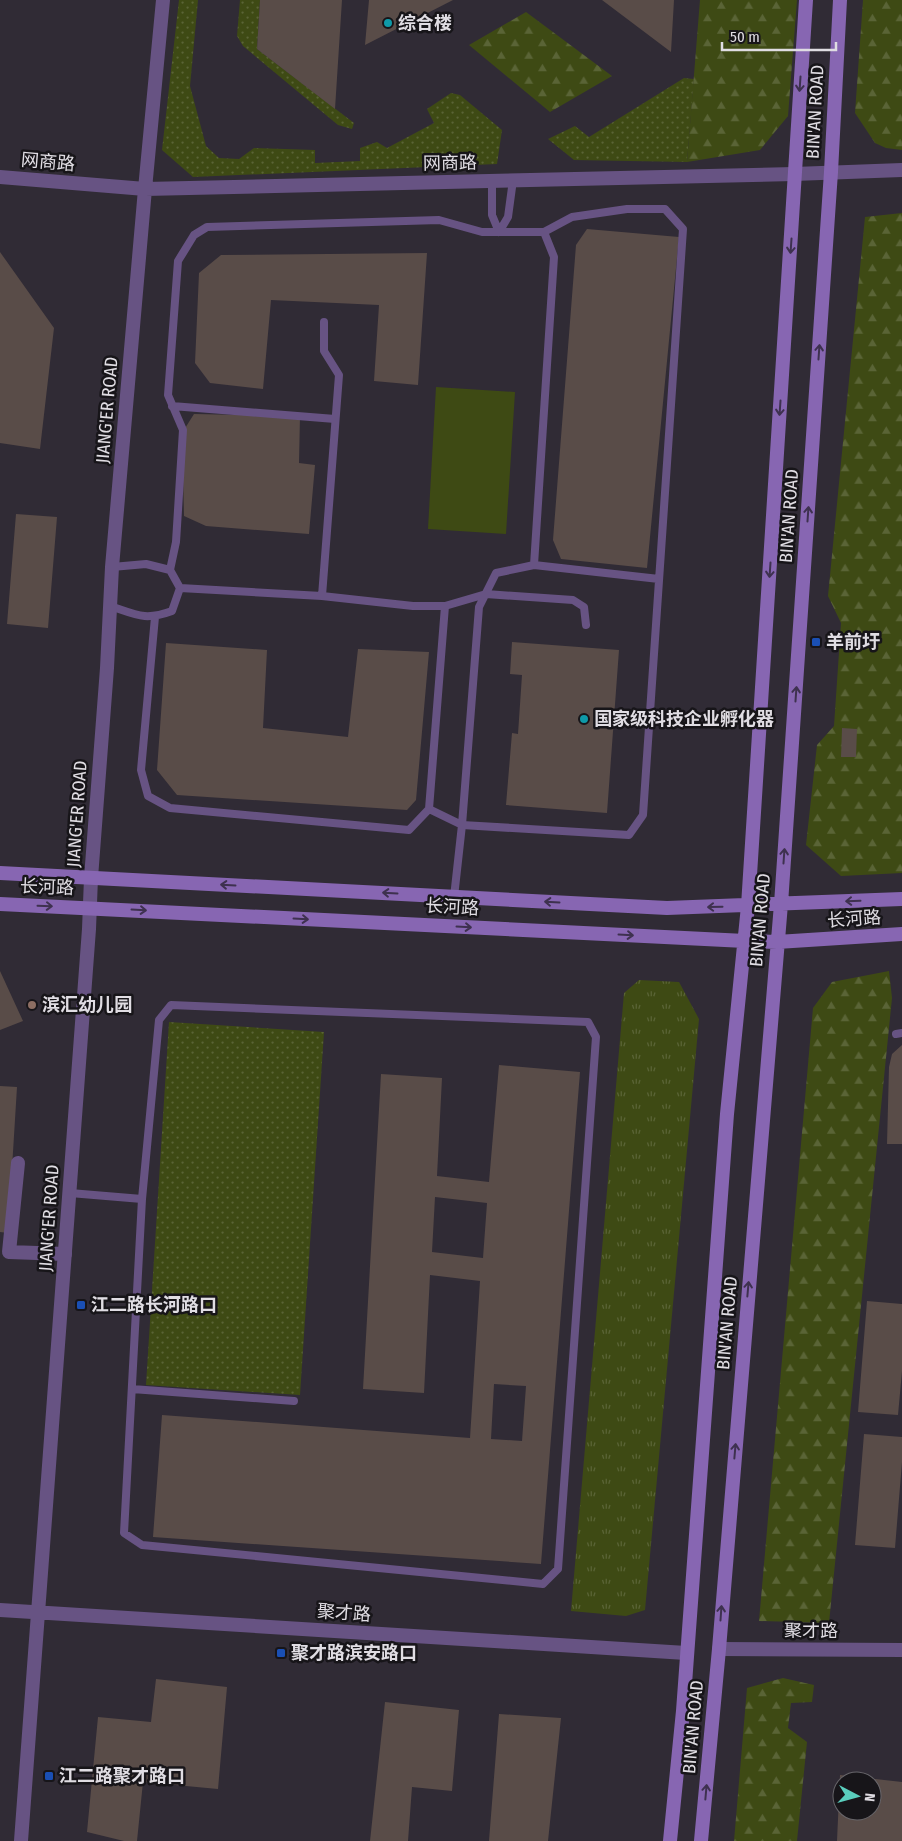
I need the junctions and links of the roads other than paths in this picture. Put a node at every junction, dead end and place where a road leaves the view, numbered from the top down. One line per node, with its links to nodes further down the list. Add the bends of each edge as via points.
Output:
1 (163, 0): 10 (street, JIANG'ER ROAD)
2 (806, 0): 6 (main road, BIN'AN ROAD, one-way to 6)
3 (840, 0): 5 (main road, BIN'AN ROAD)
4 (902, 170): 5 (street, 网商路)
5 (831, 172): 6 (street, 网商路); 34 (main road, BIN'AN ROAD, one-way to 5)
6 (794, 174): 8 (street, 网商路); 35 (main road, BIN'AN ROAD, one-way to 35)
7 (0, 177): 10 (street, 网商路)
8 (513, 180): 9 (street, 网商路); 11 (lane, via 508,217)
9 (492, 181): 10 (street, 网商路); 11 (lane, via 492,215)
10 (144, 189): 17 (street, JIANG'ER ROAD)
11 (499, 232): 12 (lane); 14 (lane, via 482,232 439,220 207,227 194,235 178,261 168,395)
12 (544, 232): 16 (lane, via 554,257); 19 (lane, via 572,217 665,209 683,229)
13 (324, 322): 15 (lane, via 324,351 339,375)
14 (172, 406): 15 (lane); 18 (lane, via 183,430 176,542)
15 (335, 419): 22 (lane)
16 (534, 565): 19 (lane); 21 (lane, via 496,573)
17 (112, 567): 18 (lane, via 146,564); 23 (street, JIANG'ER ROAD)
18 (170, 570): 20 (lane)
19 (659, 579): 28 (lane, via 643,815 629,835)
20 (180, 588): 22 (lane); 25 (lane, via 172,611)
21 (486, 594): 24 (lane); 26 (lane, via 573,600 584,607); 28 (lane, via 479,607)
22 (322, 596): 24 (lane, via 413,606)
23 (110, 606): 25 (lane, via 140,616); 30 (street, JIANG'ER ROAD)
24 (445, 606): 27 (lane)
25 (155, 617): 27 (lane, via 141,770 148,796 170,808 410,830)
26 (586, 625)
27 (429, 809): 28 (lane)
28 (462, 825): 31 (lane)
29 (0, 873): 30 (main road, 长河路)
30 (91, 878): 31 (main road, 长河路, one-way to 30); 36 (street, JIANG'ER ROAD)
31 (454, 897): 35 (main road, 长河路, one-way to 31, via 667,908)
32 (902, 899): 34 (main road, 长河路, one-way to 34)
33 (0, 904): 36 (main road, 长河路, one-way to 36)
34 (781, 904): 35 (main road, 长河路); 39 (main road, BIN'AN ROAD)
35 (748, 906): 38 (main road, BIN'AN ROAD)
36 (90, 908): 38 (main road, 长河路, one-way to 38); 41 (street, JIANG'ER ROAD)
37 (902, 934): 39 (main road, 长河路)
38 (746, 942): 39 (main road, 长河路); 50 (main road, BIN'AN ROAD, via 726,1124)
39 (778, 942): 48 (main road, BIN'AN ROAD, one-way to 39)
40 (18, 1163): 43 (street, via 10,1252)
41 (70, 1193): 42 (lane); 43 (street, JIANG'ER ROAD)
42 (142, 1199): 44 (lane); 44 (lane, via 159,1020 171,1005 588,1022 596,1037 558,1569 543,1584 142,1545 124,1533)
43 (65, 1254): 47 (street, JIANG'ER ROAD)
44 (132, 1389): 45 (lane)
45 (294, 1401)
46 (0, 1610): 47 (street, 聚才路)
47 (39, 1613): 50 (street, 聚才路); 51 (street, JIANG'ER ROAD)
48 (719, 1650): 49 (street, 聚才路); 53 (main road, BIN'AN ROAD, one-way to 48)
49 (902, 1650)
50 (686, 1653): 52 (main road, BIN'AN ROAD)
51 (21, 1841)
52 (670, 1841)
53 (701, 1841)

